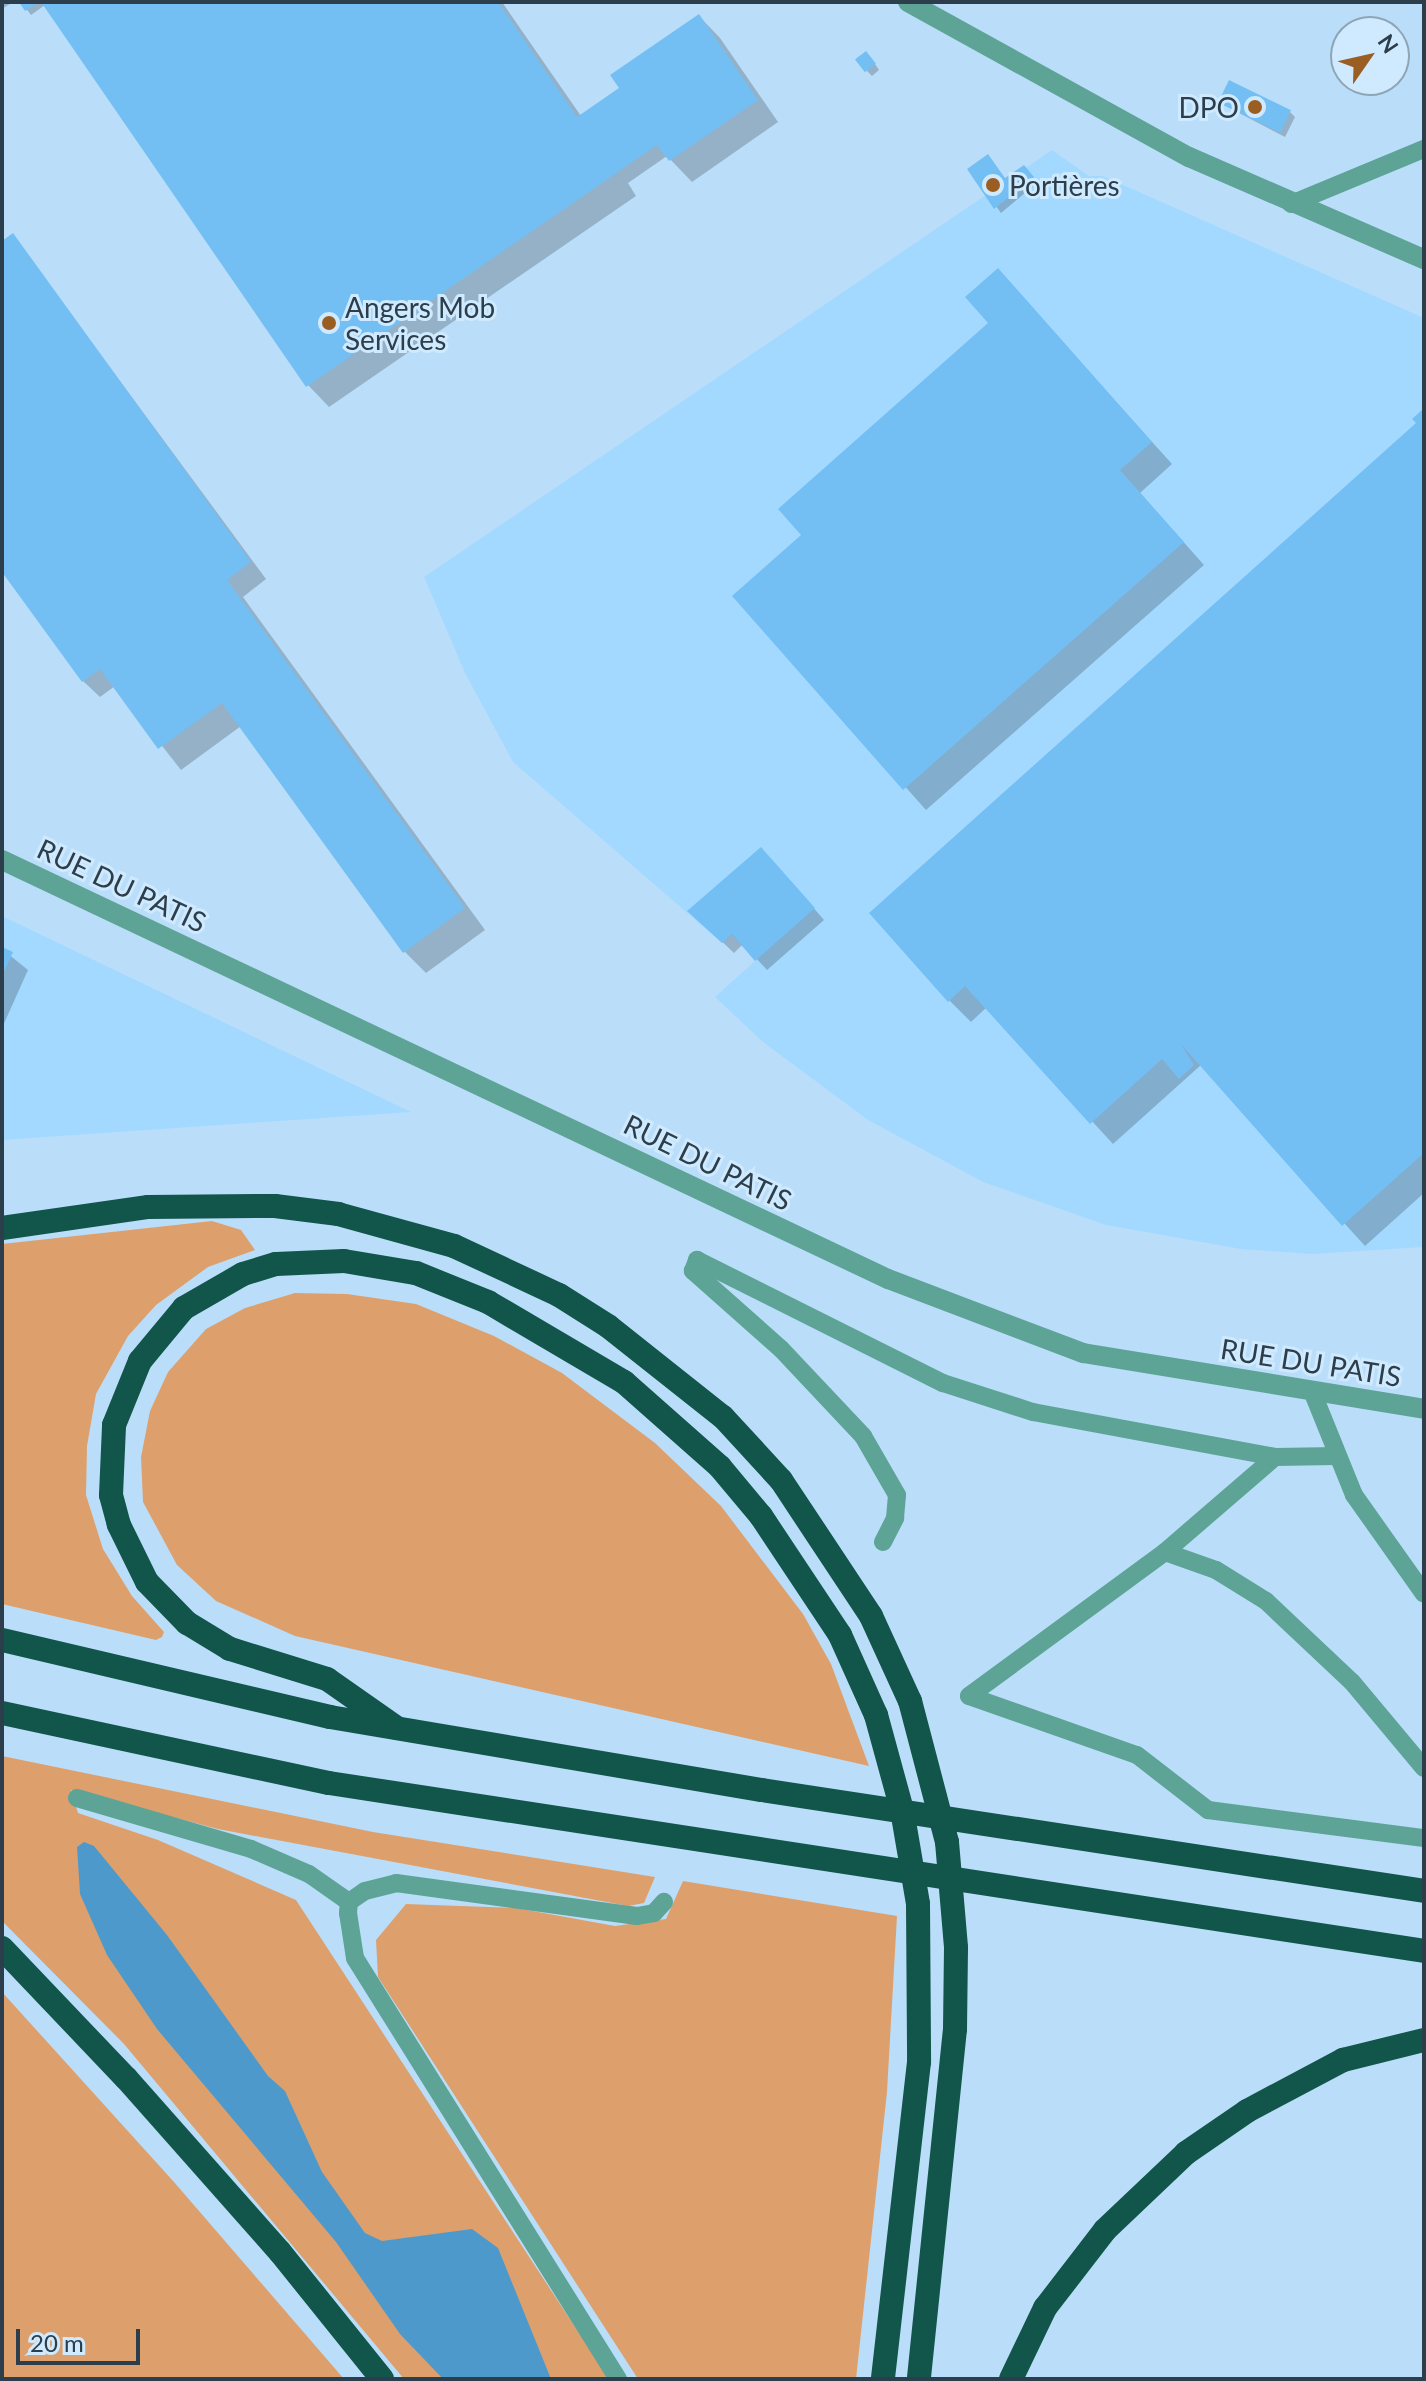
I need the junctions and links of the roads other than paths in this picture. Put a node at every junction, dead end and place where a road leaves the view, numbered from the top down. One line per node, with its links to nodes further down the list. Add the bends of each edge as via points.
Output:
1 (908, 2): 3 (street, via 1115,120)
2 (1424, 149): 3 (lane)
3 (1291, 204): 4 (street)
4 (1424, 259)
5 (2, 860): 7 (street, RUE DU PATIS, via 888,1279 1083,1353)
6 (2, 1228): 29 (highway, via 148,1207 275,1206 399,1228 508,1268 608,1326 723,1417 781,1480 863,1603 910,1701 947,1842 956,1948 948,2112)
7 (1312, 1391): 8 (street, RUE DU PATIS); 9 (lane)
8 (1424, 1409)
9 (1336, 1456): 10 (lane); 13 (lane, via 1354,1495)
10 (1275, 1457): 11 (lane, via 1033,1412 943,1383 697,1260 693,1271 781,1349 863,1436 897,1495 895,1518); 12 (lane)
11 (883, 1542)
12 (1165, 1552): 17 (lane, via 1216,1570 1266,1601 1352,1682); 19 (lane, via 969,1696 1137,1755 1208,1810)
13 (1424, 1594)
14 (2, 1640): 16 (highway)
15 (2, 1713): 24 (highway, via 329,1783)
16 (397, 1728): 20 (highway, via 762,1790); 28 (highway, via 327,1679 230,1649 187,1623 147,1582 119,1525 110,1460 114,1425 129,1382 160,1333 184,1308 243,1274 311,1259 416,1273 488,1302 571,1347 624,1382 720,1467 840,1635 876,1715 902,1810 918,1904 915,2102)
17 (1424, 1768)
18 (77, 1798): 21 (lane, via 251,1849 309,1874)
19 (1424, 1838)
20 (1424, 1891)
21 (349, 1902): 22 (lane, via 365,1891 396,1883 637,1916 654,1913); 27 (lane, via 347,1924 355,1958)
22 (664, 1902)
23 (2, 1948): 26 (highway, via 260,2229)
24 (1424, 1951)
25 (1424, 2040): 30 (highway, via 1343,2060 1247,2111 1186,2153 1105,2230 1045,2308)
26 (382, 2379)
27 (618, 2379)
28 (883, 2379)
29 (919, 2379)
30 (1011, 2379)

